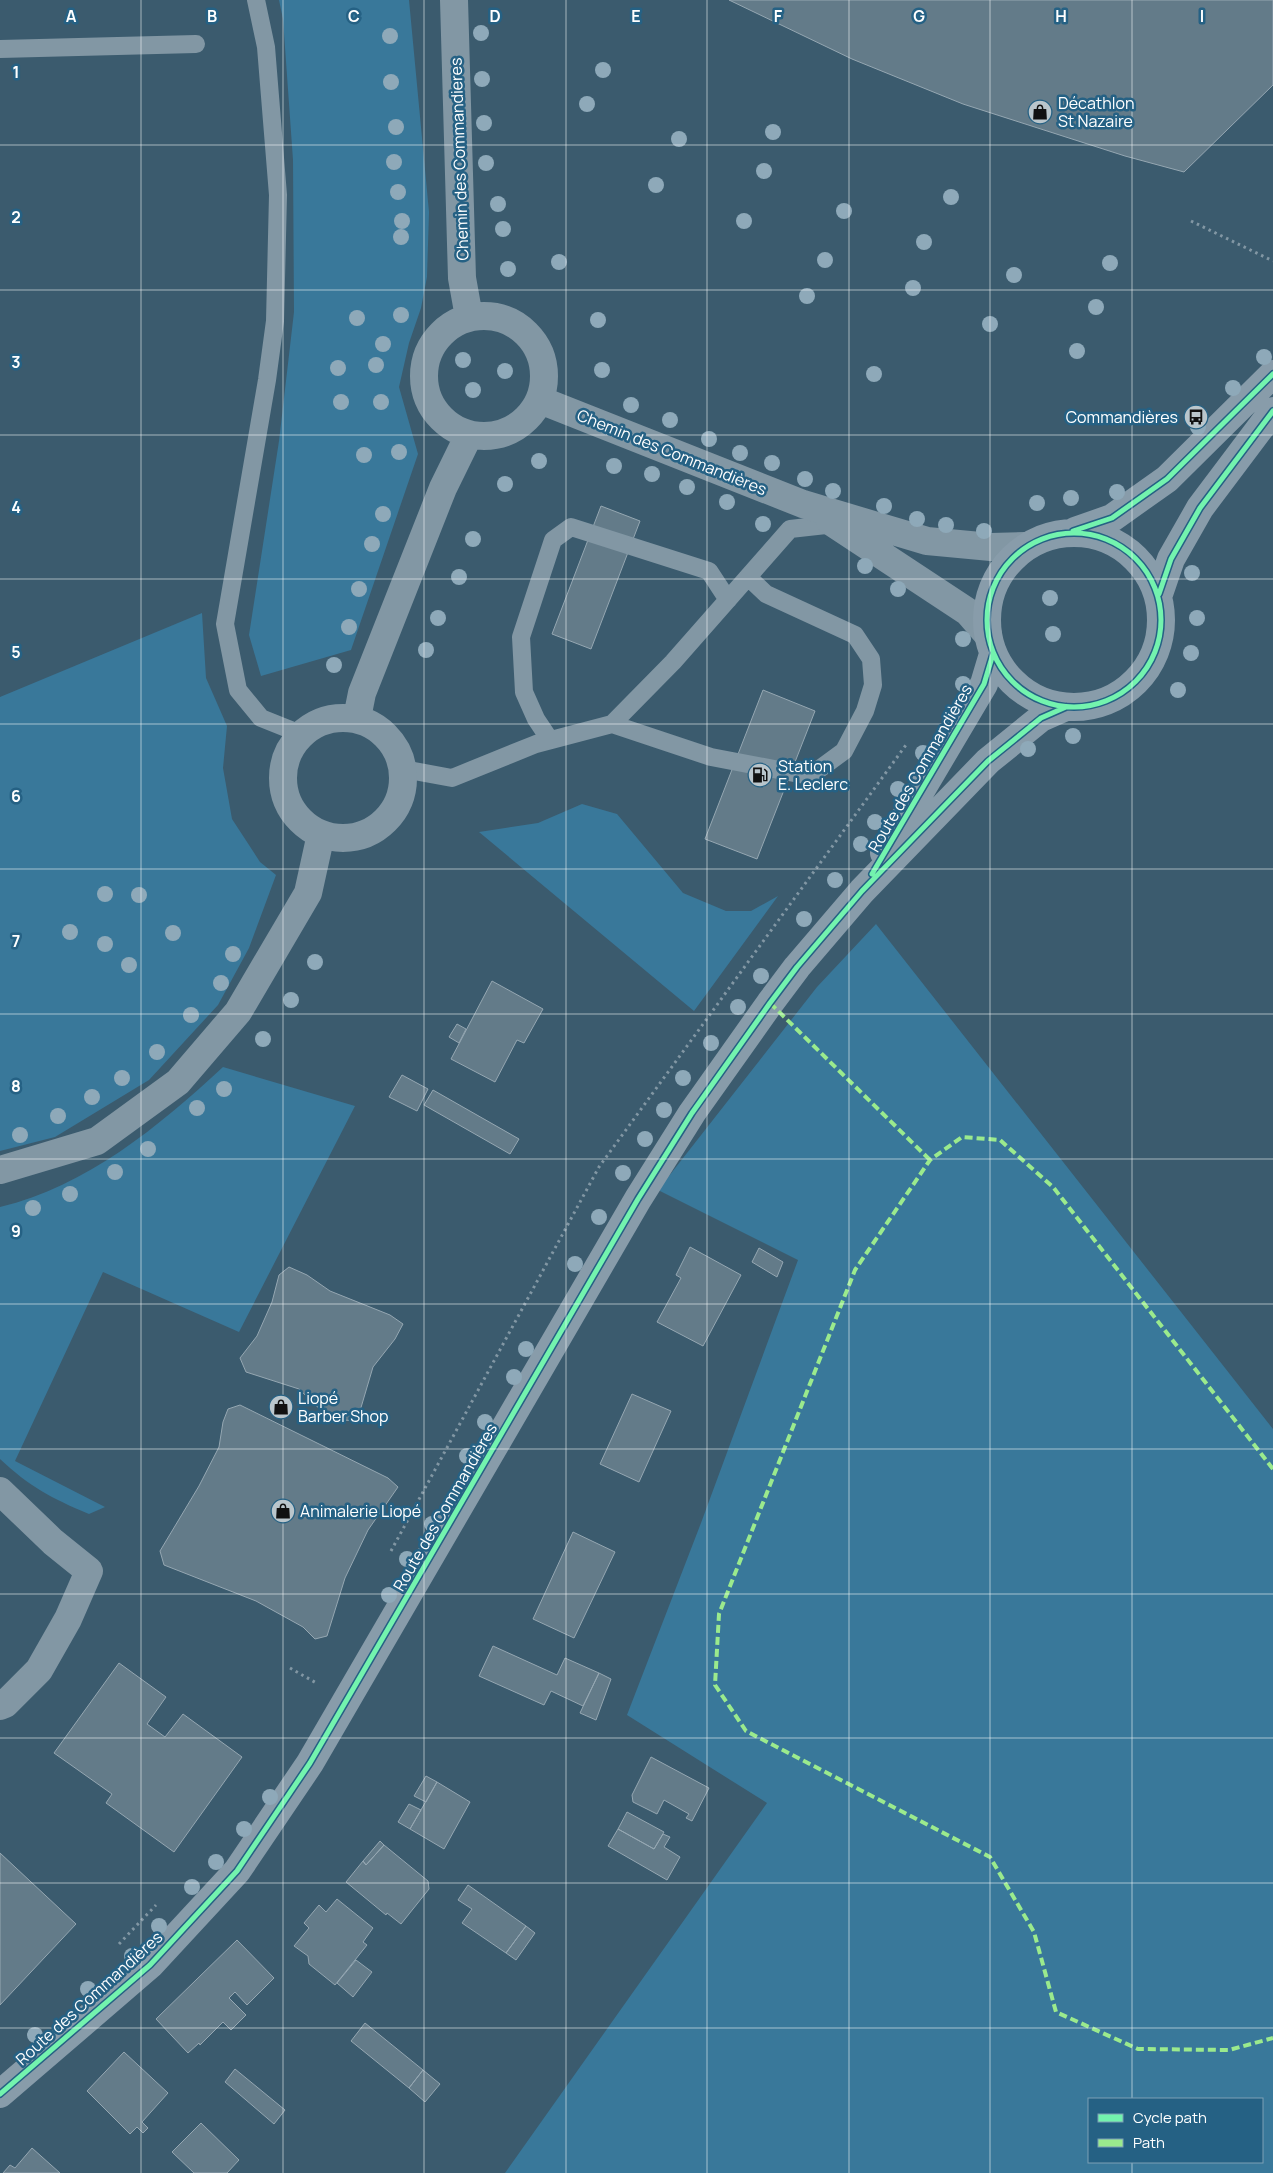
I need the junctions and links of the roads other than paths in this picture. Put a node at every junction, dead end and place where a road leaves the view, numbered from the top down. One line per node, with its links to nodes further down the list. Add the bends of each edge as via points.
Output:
1 (256, 0): 21 (lane, via 266,47 278,196 275,320 225,624 238,690 261,718)
2 (454, 0): 5 (street, Chemin des Commandieres, via 462,270)
3 (196, 44): 4 (lane)
4 (0, 49)
5 (469, 317): 7 (street, via 490,316 517,325 532,339 543,358 545,379); 9 (street, via 450,326 435,341 426,360 424,384 430,404 443,421)
6 (1273, 374): 12 (main road, Route des Commandières, via 1167,479 1112,518)
7 (540, 400): 9 (street, via 528,418 511,431 491,437); 10 (street, Chemin des Commandières)
8 (1273, 410): 15 (main road, Route des Commandières, via 1200,508 1171,559)
9 (469, 435): 19 (street, via 453,464 362,693)
10 (803, 504): 11 (street, Chemin des Commandières); 13 (street, Chemin des Commandières, via 926,541 991,547)
11 (835, 524): 14 (lane, via 790,530); 17 (street, Chemin des Commandières, via 968,612)
12 (1072, 531): 13 (main road, Route des Commandières, via 1048,535); 15 (main road, Route des Commandières, via 1110,538 1140,561)
13 (1025, 546): 17 (main road, Route des Commandières, via 1002,570 988,601)
14 (748, 577): 16 (lane); 20 (lane, via 766,594 855,635 871,659 873,685 865,711 844,751 810,776 711,757)
15 (1159, 594): 18 (main road, Route des Commandières, via 1162,629 1152,661 1126,694 1100,704)
16 (728, 600): 20 (lane, via 674,662); 22 (lane, via 709,571 571,527 553,540 521,636 524,692)
17 (990, 644): 18 (main road, Route des Commandières, via 1010,680 1036,699); 25 (main road, Route des Commandières, via 984,684)
18 (1066, 708): 25 (main road, Route des Commandières, via 1041,718 988,761)
19 (357, 718): 21 (street, via 317,723); 23 (street, via 387,736)
20 (612, 724): 22 (lane)
21 (301, 734): 24 (street, via 289,751 283,770 284,790 291,808 304,824)
22 (550, 740): 23 (lane, via 452,778)
23 (402, 768): 24 (street, via 397,804 373,830 339,838)
24 (321, 834): 26 (street, via 308,892 238,1012 178,1082 97,1141)
25 (862, 891): 29 (main road, Route des Commandières, via 797,967 687,1121 638,1199 310,1763 237,1871 150,1965)
26 (0, 1170)
27 (0, 1491): 28 (street, via 89,1571 68,1619 38,1670)
28 (0, 1706)
29 (0, 2094)

